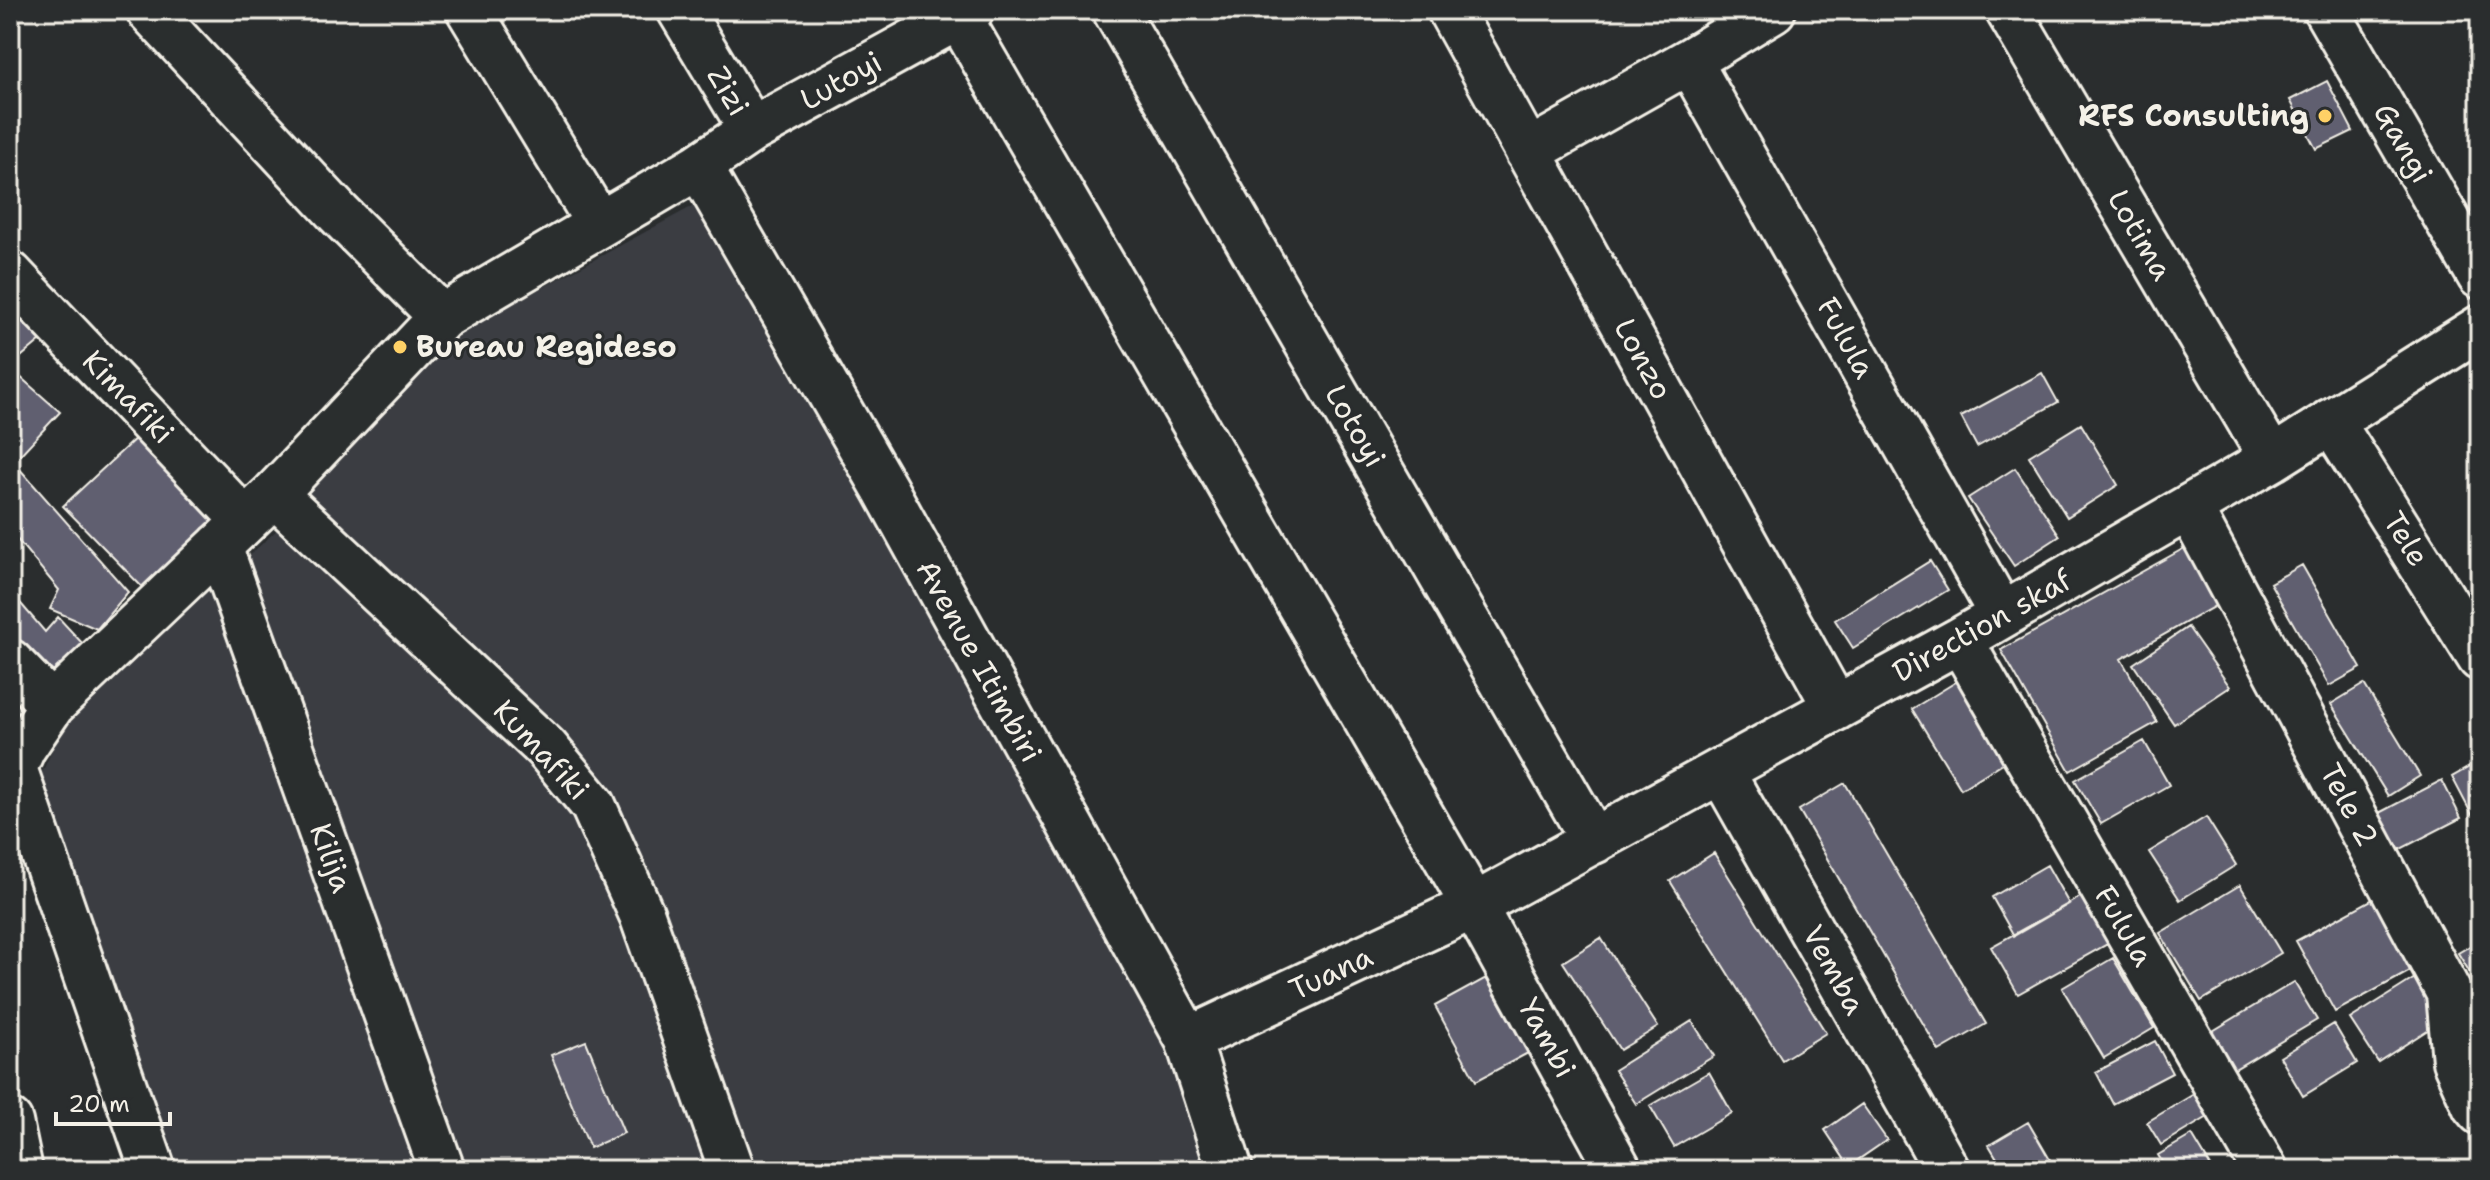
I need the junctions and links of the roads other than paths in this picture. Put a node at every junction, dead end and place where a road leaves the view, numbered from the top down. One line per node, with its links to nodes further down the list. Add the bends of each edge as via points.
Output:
1 (149, 10): 17 (street)
2 (469, 10): 14 (street)
3 (680, 10): 11 (street, Zizi)
4 (1115, 10): 31 (street, Lotoyi)
5 (1450, 10): 12 (street, Lonzo)
6 (1773, 10): 10 (street)
7 (2008, 10): 20 (street, Lotima)
8 (2326, 10): 16 (street, Gangi)
9 (965, 13): 11 (street, Lutoyi); 32 (street, Yambi)
10 (1689, 61): 12 (street); 23 (street, Fulula)
11 (752, 130): 13 (street, Lutoyi)
12 (1528, 152): 28 (street, Lonzo)
13 (699, 166): 14 (street, Lutoyi); 33 (street, Avenue Itimbiri, via 885,489)
14 (599, 224): 17 (street, Lutoyi)
15 (10, 274): 22 (street, Kimafiki)
16 (2480, 276)
17 (442, 317): 22 (street, Lutoyi)
18 (2480, 328): 19 (street, Direction skaf)
19 (2331, 421): 20 (street, Direction skaf); 25 (street, Tele)
20 (2272, 459): 21 (street, Direction skaf)
21 (2189, 507): 23 (street, Direction skaf); 34 (street, Tele 2, via 2449,993 2455,1061)
22 (246, 520): 27 (street, Lutoyi); 38 (street, Kilija); 39 (street, Kumafiki, via 546,748 593,805 642,915)
23 (2002, 615): 24 (street, Direction skaf)
24 (1960, 640): 28 (street, Direction skaf); 43 (street, Fulula)
25 (2480, 658)
26 (10, 662): 27 (street)
27 (52, 705): 29 (street, Lutoyi)
28 (1836, 708): 30 (street, Direction skaf)
29 (12, 770): 37 (street)
30 (1721, 771): 31 (street, Direction skaf); 42 (street, Vemba)
31 (1594, 841): 32 (street, Direction skaf)
32 (1474, 906): 33 (street, Tuana); 41 (street, Yambi)
33 (1188, 1040): 40 (street, Avenue Itimbiri)
34 (2480, 1112)
35 (10, 1122): 36 (street)
36 (20, 1170)
37 (153, 1170)
38 (442, 1170)
39 (732, 1170)
40 (1230, 1170)
41 (1619, 1170)
42 (1947, 1170)
43 (2265, 1170)

